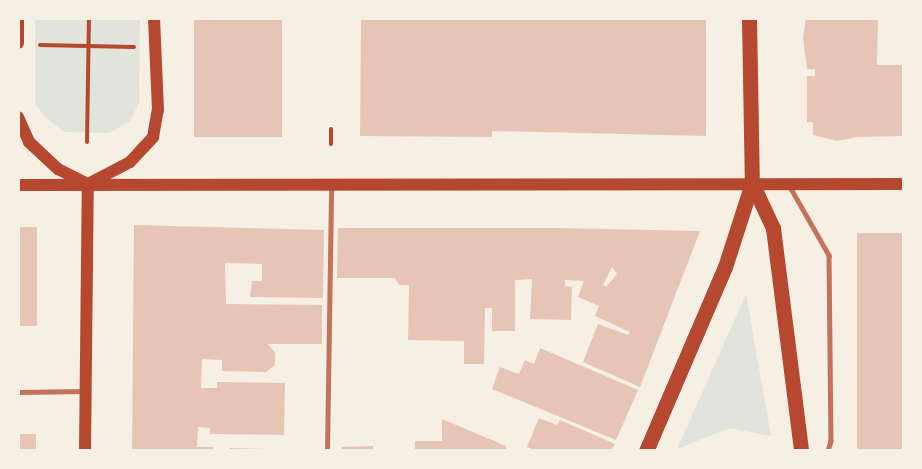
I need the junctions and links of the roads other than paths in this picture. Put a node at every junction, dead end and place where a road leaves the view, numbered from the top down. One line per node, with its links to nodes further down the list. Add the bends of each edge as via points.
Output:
1 (18, 18): 4 (main road)
2 (154, 18): 9 (main road, via 158,110 153,137 130,162)
3 (749, 18): 7 (main road)
4 (18, 43)
5 (18, 117): 9 (main road, via 29,142 58,169)
6 (331, 183): 7 (main road); 9 (main road); 15 (lane)
7 (752, 183): 8 (main road); 16 (main road, via 725,267); 17 (main road, via 773,228)
8 (787, 183): 10 (main road); 18 (lane, via 829,255)
9 (88, 184): 11 (main road); 12 (main road)
10 (904, 184)
11 (18, 185)
12 (85, 391): 13 (lane); 14 (main road)
13 (18, 392)
14 (85, 451)
15 (327, 451)
16 (646, 451)
17 (801, 451)
18 (828, 451)

